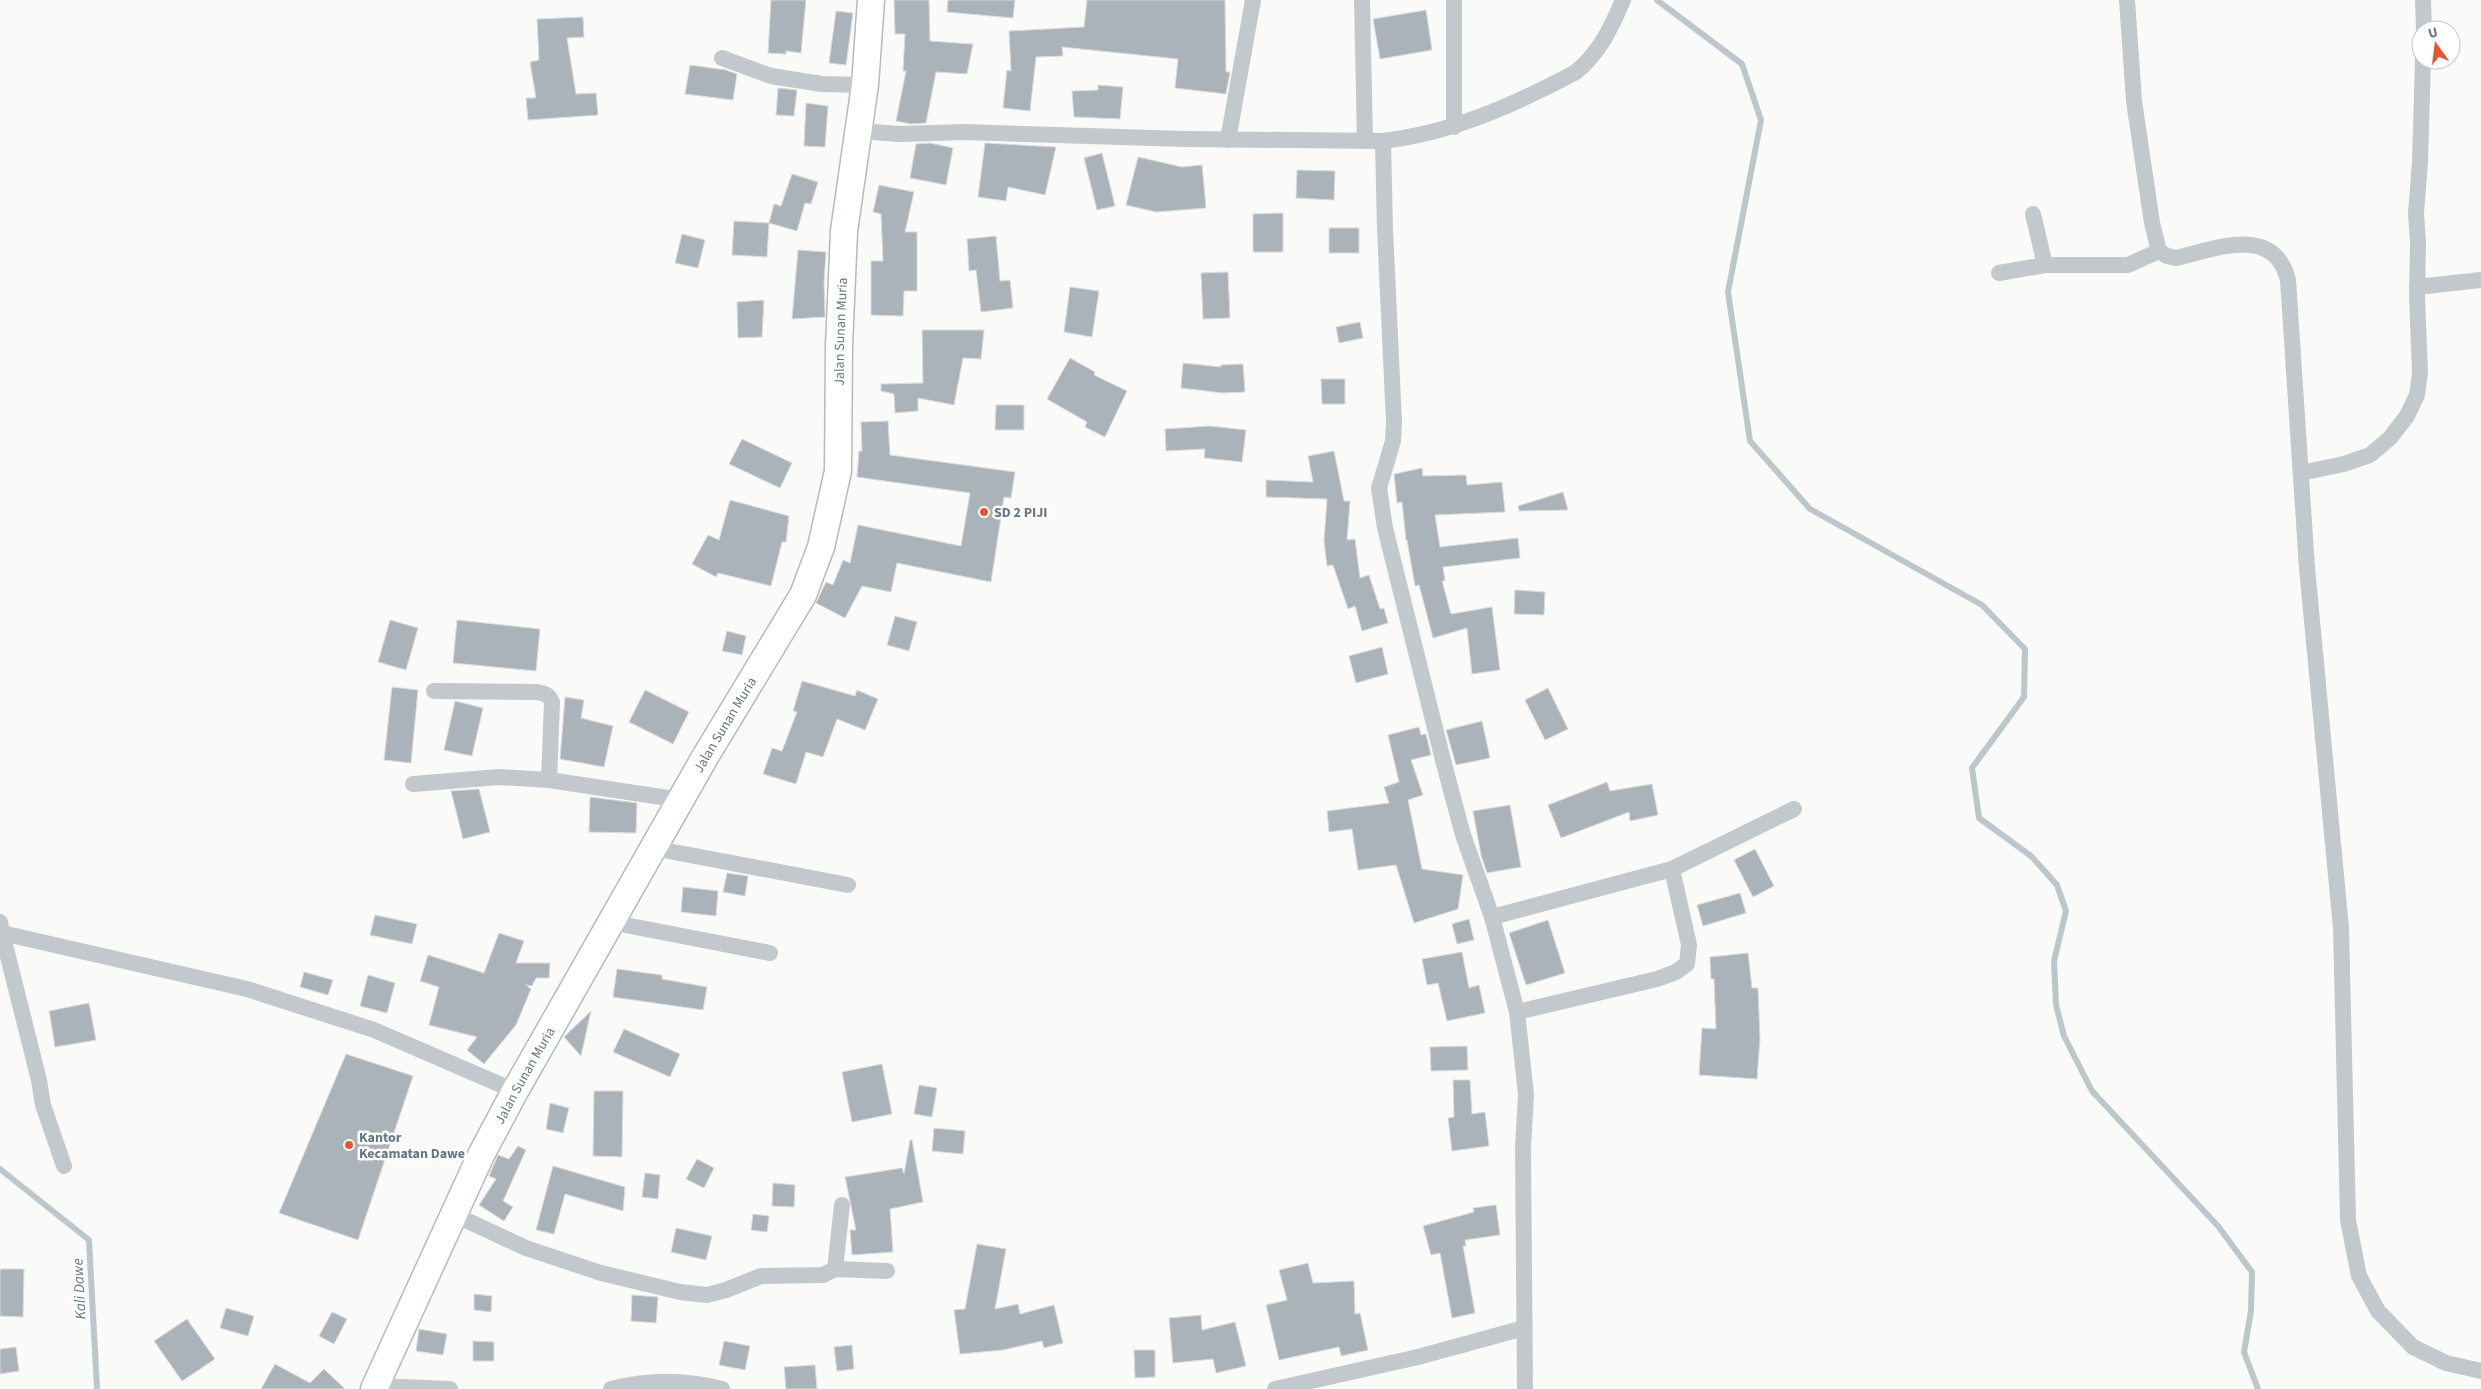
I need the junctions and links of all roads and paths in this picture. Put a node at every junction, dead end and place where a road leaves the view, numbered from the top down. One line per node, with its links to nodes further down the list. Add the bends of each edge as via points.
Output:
1 (872, 0): 11 (main road, Jalan Sunan Muria)
2 (1253, 0): 14 (street)
3 (1362, 0): 15 (street)
4 (1454, 0): 12 (street)
5 (2127, 0): 18 (street, via 2134,101)
6 (2423, 0): 8 (street)
7 (1621, 5): 12 (street, via 1603,44 1576,72)
8 (2424, 20)
9 (722, 58): 11 (street, via 771,76 822,84)
10 (2423, 70): 22 (street, via 2416,213)
11 (865, 85): 13 (main road, Jalan Sunan Muria)
12 (1454, 127): 16 (street)
13 (858, 131): 14 (street); 27 (main road, Jalan Sunan Muria, via 844,231 838,471 822,547 803,595)
14 (1228, 140): 15 (street)
15 (1365, 141): 16 (street)
16 (1383, 141): 32 (street, via 1394,422 1393,441 1380,488 1381,508 1446,772)
17 (2033, 214): 19 (street)
18 (2159, 251): 19 (street, via 2128,265); 23 (street, via 2176,258 2237,244 2252,244 2270,251 2286,269)
19 (2045, 265): 20 (street)
20 (1999, 273)
21 (2481, 280): 22 (street)
22 (2417, 287): 23 (street, via 2420,372 2417,395 2407,416 2390,438 2370,455)
23 (2301, 473): 44 (street, via 2341,928 2346,1188 2351,1239 2359,1276 2378,1311 2413,1347 2446,1363)
24 (434, 690): 25 (street, via 544,692 552,702)
25 (550, 780): 26 (street, via 499,777); 27 (street)
26 (413, 784)
27 (680, 800): 29 (main road, Jalan Sunan Muria)
28 (1794, 809): 30 (street)
29 (653, 848): 31 (street); 33 (main road, Jalan Sunan Muria)
30 (1672, 869): 32 (street); 36 (street, via 1689,945 1687,964 1657,979)
31 (848, 885)
32 (1492, 917): 36 (street)
33 (610, 922): 35 (street); 37 (main road, Jalan Sunan Muria)
34 (1, 927): 37 (street, via 247,989 374,1030); 38 (street, via 43,1105)
35 (770, 952)
36 (1517, 1012): 43 (street, via 1526,1094 1523,1149)
37 (515, 1091): 40 (main road, Jalan Sunan Muria, via 481,1155)
38 (64, 1166)
39 (842, 1205): 41 (street)
40 (455, 1215): 41 (street, via 526,1248 601,1273 680,1292 707,1295 761,1276 823,1275); 45 (main road, Jalan Sunan Muria)
41 (835, 1269): 42 (street)
42 (887, 1272)
43 (1524, 1328): 49 (street, via 1418,1357); 50 (street)
44 (2481, 1371)
45 (375, 1388): 46 (street)
46 (450, 1389)
47 (611, 1389): 48 (street, via 650,1381 688,1381)
48 (722, 1389)
49 (1275, 1389)
50 (1525, 1389)

